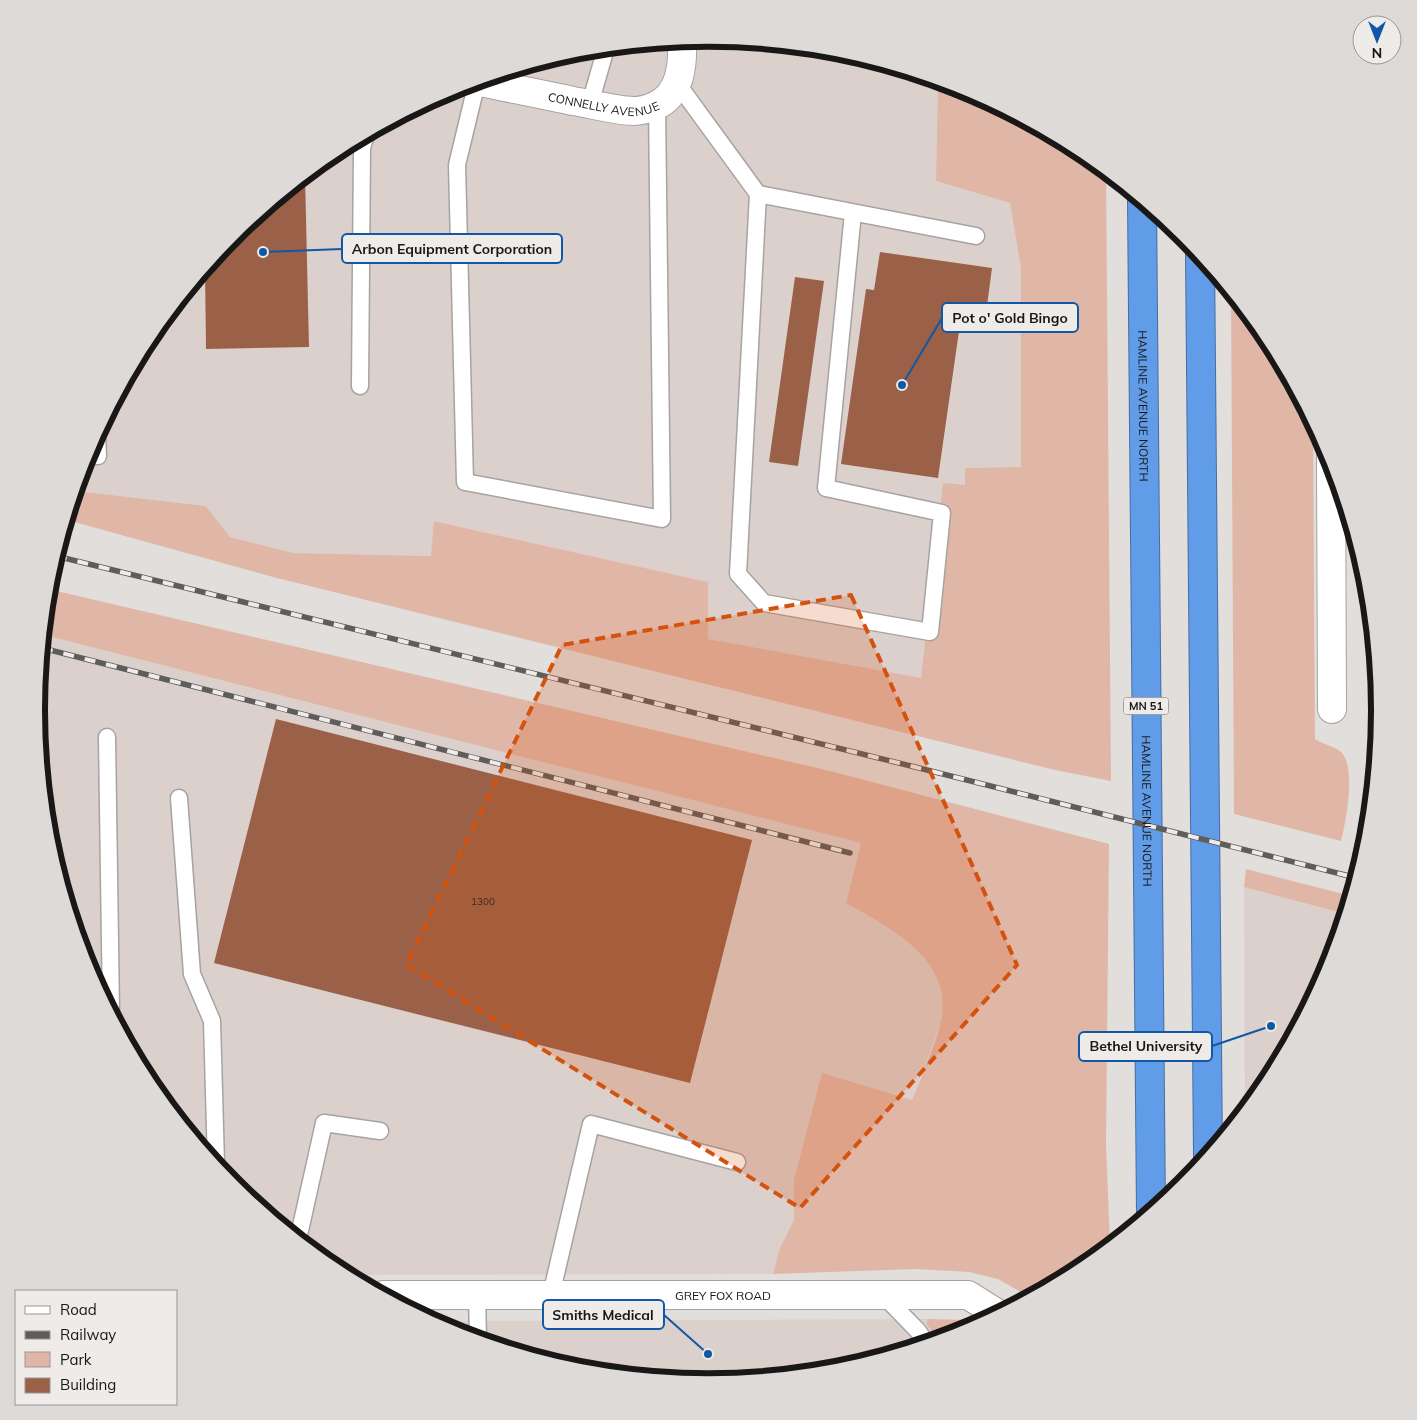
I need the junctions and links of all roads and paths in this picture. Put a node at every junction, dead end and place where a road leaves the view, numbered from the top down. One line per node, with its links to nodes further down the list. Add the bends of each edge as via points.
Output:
1 (682, 48): 3 (street, CONNELLY AVENUE, via 682,68)
2 (604, 55): 6 (lane)
3 (677, 83): 7 (street, CONNELLY AVENUE, via 668,98); 9 (lane)
4 (490, 84): 6 (street, CONNELLY AVENUE)
5 (474, 90): 7 (lane, via 457,165 466,482 662,519)
6 (590, 104): 7 (street, CONNELLY AVENUE, via 633,111)
7 (657, 106)
8 (363, 143): 14 (lane)
9 (758, 194): 11 (lane); 11 (lane, via 738,574 764,602 930,632 942,513 826,488)
10 (1142, 208): 24 (highway, HAMLINE AVENUE NORTH / MN 51)
11 (853, 213): 12 (lane)
12 (976, 236)
13 (1200, 265): 21 (highway)
14 (360, 386)
15 (1331, 482): 16 (street)
16 (1332, 710)
17 (108, 737): 19 (lane)
18 (179, 798): 22 (lane, via 192,974 212,1021)
19 (111, 998)
20 (380, 1131): 25 (lane, via 324,1123)
21 (1208, 1146)
22 (216, 1153)
23 (737, 1162): 28 (lane, via 591,1124)
24 (1151, 1204)
25 (297, 1230)
26 (394, 1294): 27 (street, GREY FOX ROAD)
27 (477, 1294): 28 (street, GREY FOX ROAD); 31 (lane)
28 (551, 1294): 29 (street, GREY FOX ROAD)
29 (883, 1295): 30 (street, GREY FOX ROAD, via 968,1295); 32 (lane)
30 (991, 1310)
31 (478, 1332)
32 (923, 1338)

